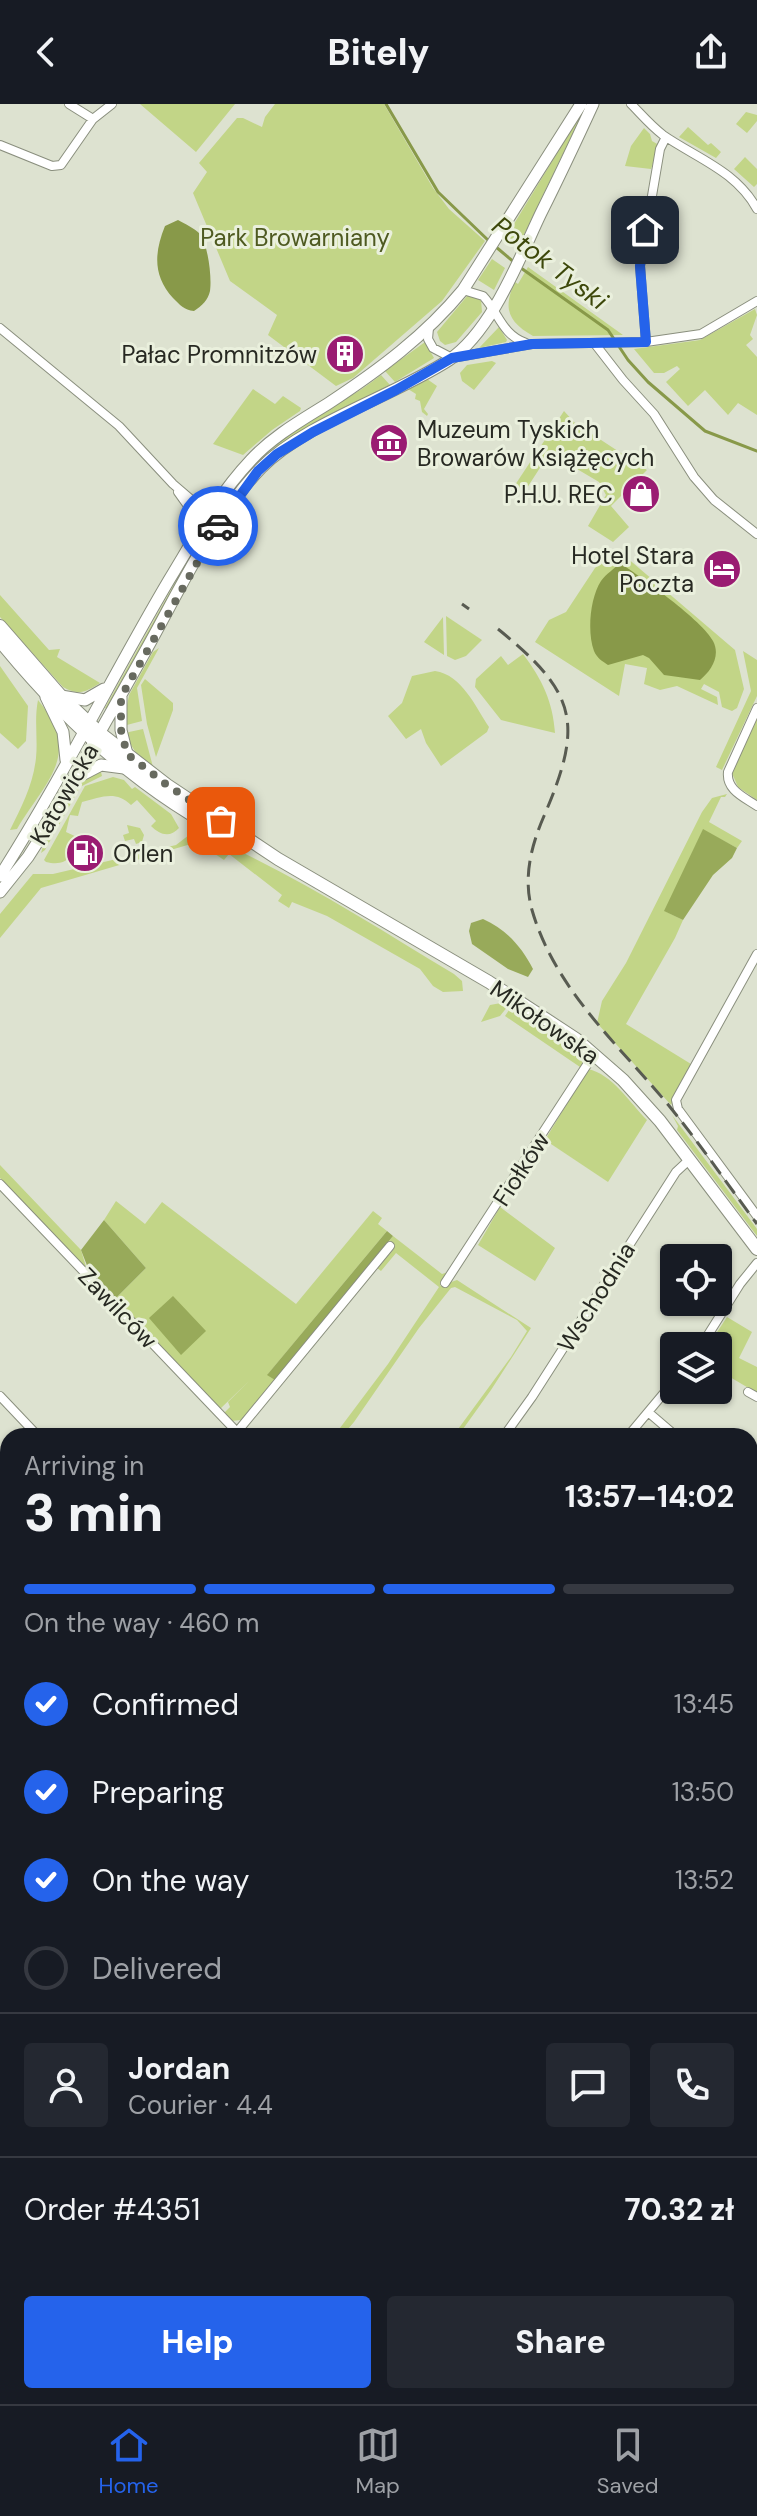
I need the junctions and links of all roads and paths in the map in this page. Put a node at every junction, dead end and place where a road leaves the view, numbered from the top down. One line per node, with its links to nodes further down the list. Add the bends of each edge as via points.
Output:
1 (69, 104): 6 (street)
2 (112, 104): 6 (street)
3 (581, 104): 10 (main road, Katowicka)
4 (593, 104): 12 (main road, Katowicka)
5 (631, 104): 7 (street)
6 (93, 119): 8 (street, via 61,165)
7 (666, 137): 9 (street, via 728,174); 15 (street, via 640,266)
8 (0, 145)
9 (757, 209)
10 (463, 290): 12 (street, via 483,296); 14 (main road, Katowicka)
11 (757, 301): 15 (street, via 701,334)
12 (493, 309): 16 (street, via 510,335); 18 (main road, Katowicka)
13 (0, 328): 19 (street, via 119,426)
14 (429, 328): 18 (street, via 433,348); 20 (main road, Katowicka, via 272,441)
15 (646, 342): 17 (street)
16 (532, 344): 17 (street); 18 (street)
17 (595, 344): 22 (street, via 654,414 694,477)
18 (452, 358): 28 (main road, Katowicka, via 313,432 258,471 196,560)
19 (173, 484): 20 (street, via 199,504); 21 (street, via 193,513)
20 (218, 501): 21 (main road, Katowicka)
21 (198, 531): 25 (main road, Katowicka)
22 (757, 534)
23 (0, 626): 27 (main road)
24 (0, 641): 26 (main road)
25 (108, 687): 27 (main road, via 85,700); 30 (main road, Katowicka)
26 (44, 693): 30 (main road); 32 (main road, via 63,732)
27 (61, 696): 30 (main road)
28 (121, 697): 31 (main road, Katowicka); 33 (main road)
29 (757, 708): 35 (street, via 727,780)
30 (85, 727): 31 (main road, Mikołowska); 32 (main road, Katowicka)
31 (97, 738): 33 (main road, Mikołowska); 34 (main road, Katowicka)
32 (66, 760): 36 (main road, Katowicka)
33 (126, 761): 34 (main road, via 101,765); 39 (main road, Mikołowska, via 278,859 526,1005)
34 (72, 781): 37 (main road, Katowicka, via 28,857)
35 (757, 806)
36 (0, 876)
37 (0, 892)
38 (757, 954): 42 (street, via 676,1100)
39 (594, 1054): 40 (main road, Mikołowska); 46 (street, Fiołków)
40 (690, 1159): 44 (main road, Mikołowska); 56 (street, Wschodnia, via 676,1172)
41 (0, 1184): 54 (street, Zawilców)
42 (757, 1216)
43 (390, 1246): 55 (street)
44 (757, 1249)
45 (757, 1263): 47 (street)
46 (445, 1283)
47 (710, 1332)
48 (748, 1392): 50 (street)
49 (0, 1396): 53 (street)
50 (757, 1397)
51 (660, 1398): 52 (street)
52 (648, 1412): 57 (street); 58 (street)
53 (30, 1428)
54 (233, 1428)
55 (244, 1428)
56 (510, 1428)
57 (635, 1428)
58 (667, 1428)

